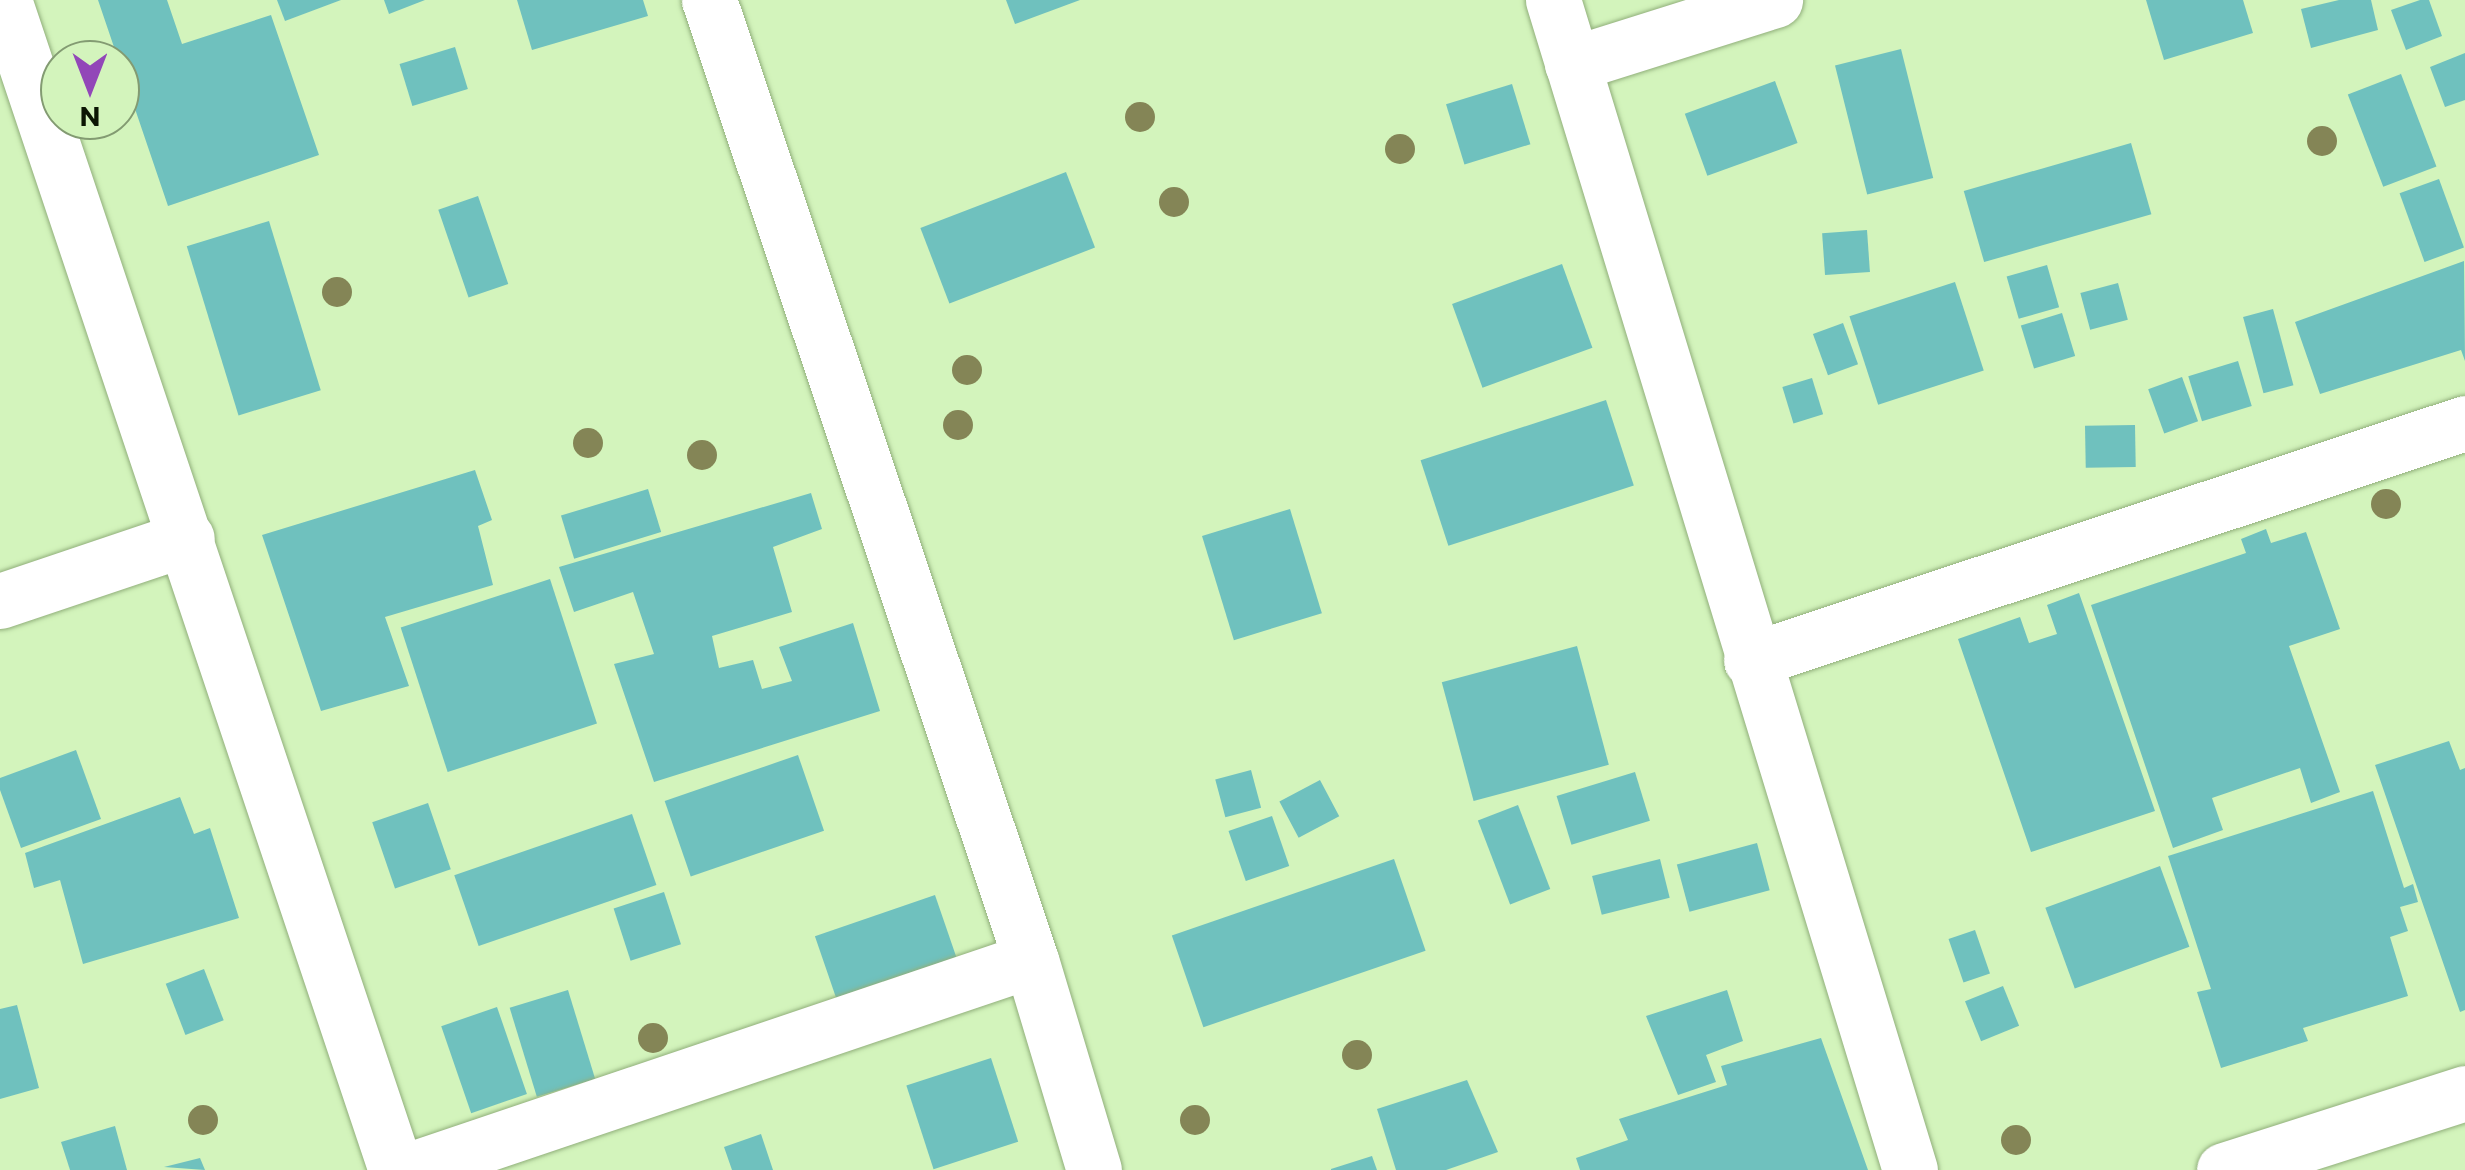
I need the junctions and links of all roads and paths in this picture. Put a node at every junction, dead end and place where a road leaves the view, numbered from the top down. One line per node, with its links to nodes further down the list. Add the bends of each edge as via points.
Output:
1 (4, 0): 7 (street)
2 (709, 0): 10 (street)
3 (1553, 0): 5 (street)
4 (1775, 0): 5 (street)
5 (1572, 64): 9 (street)
6 (2465, 423): 9 (street)
7 (187, 538): 8 (street); 12 (street)
8 (0, 601)
9 (1752, 660): 15 (street)
10 (1031, 960): 13 (street); 14 (street)
11 (2465, 1093): 16 (street)
12 (396, 1170)
13 (409, 1170)
14 (1094, 1170)
15 (1910, 1170)
16 (2224, 1170)

